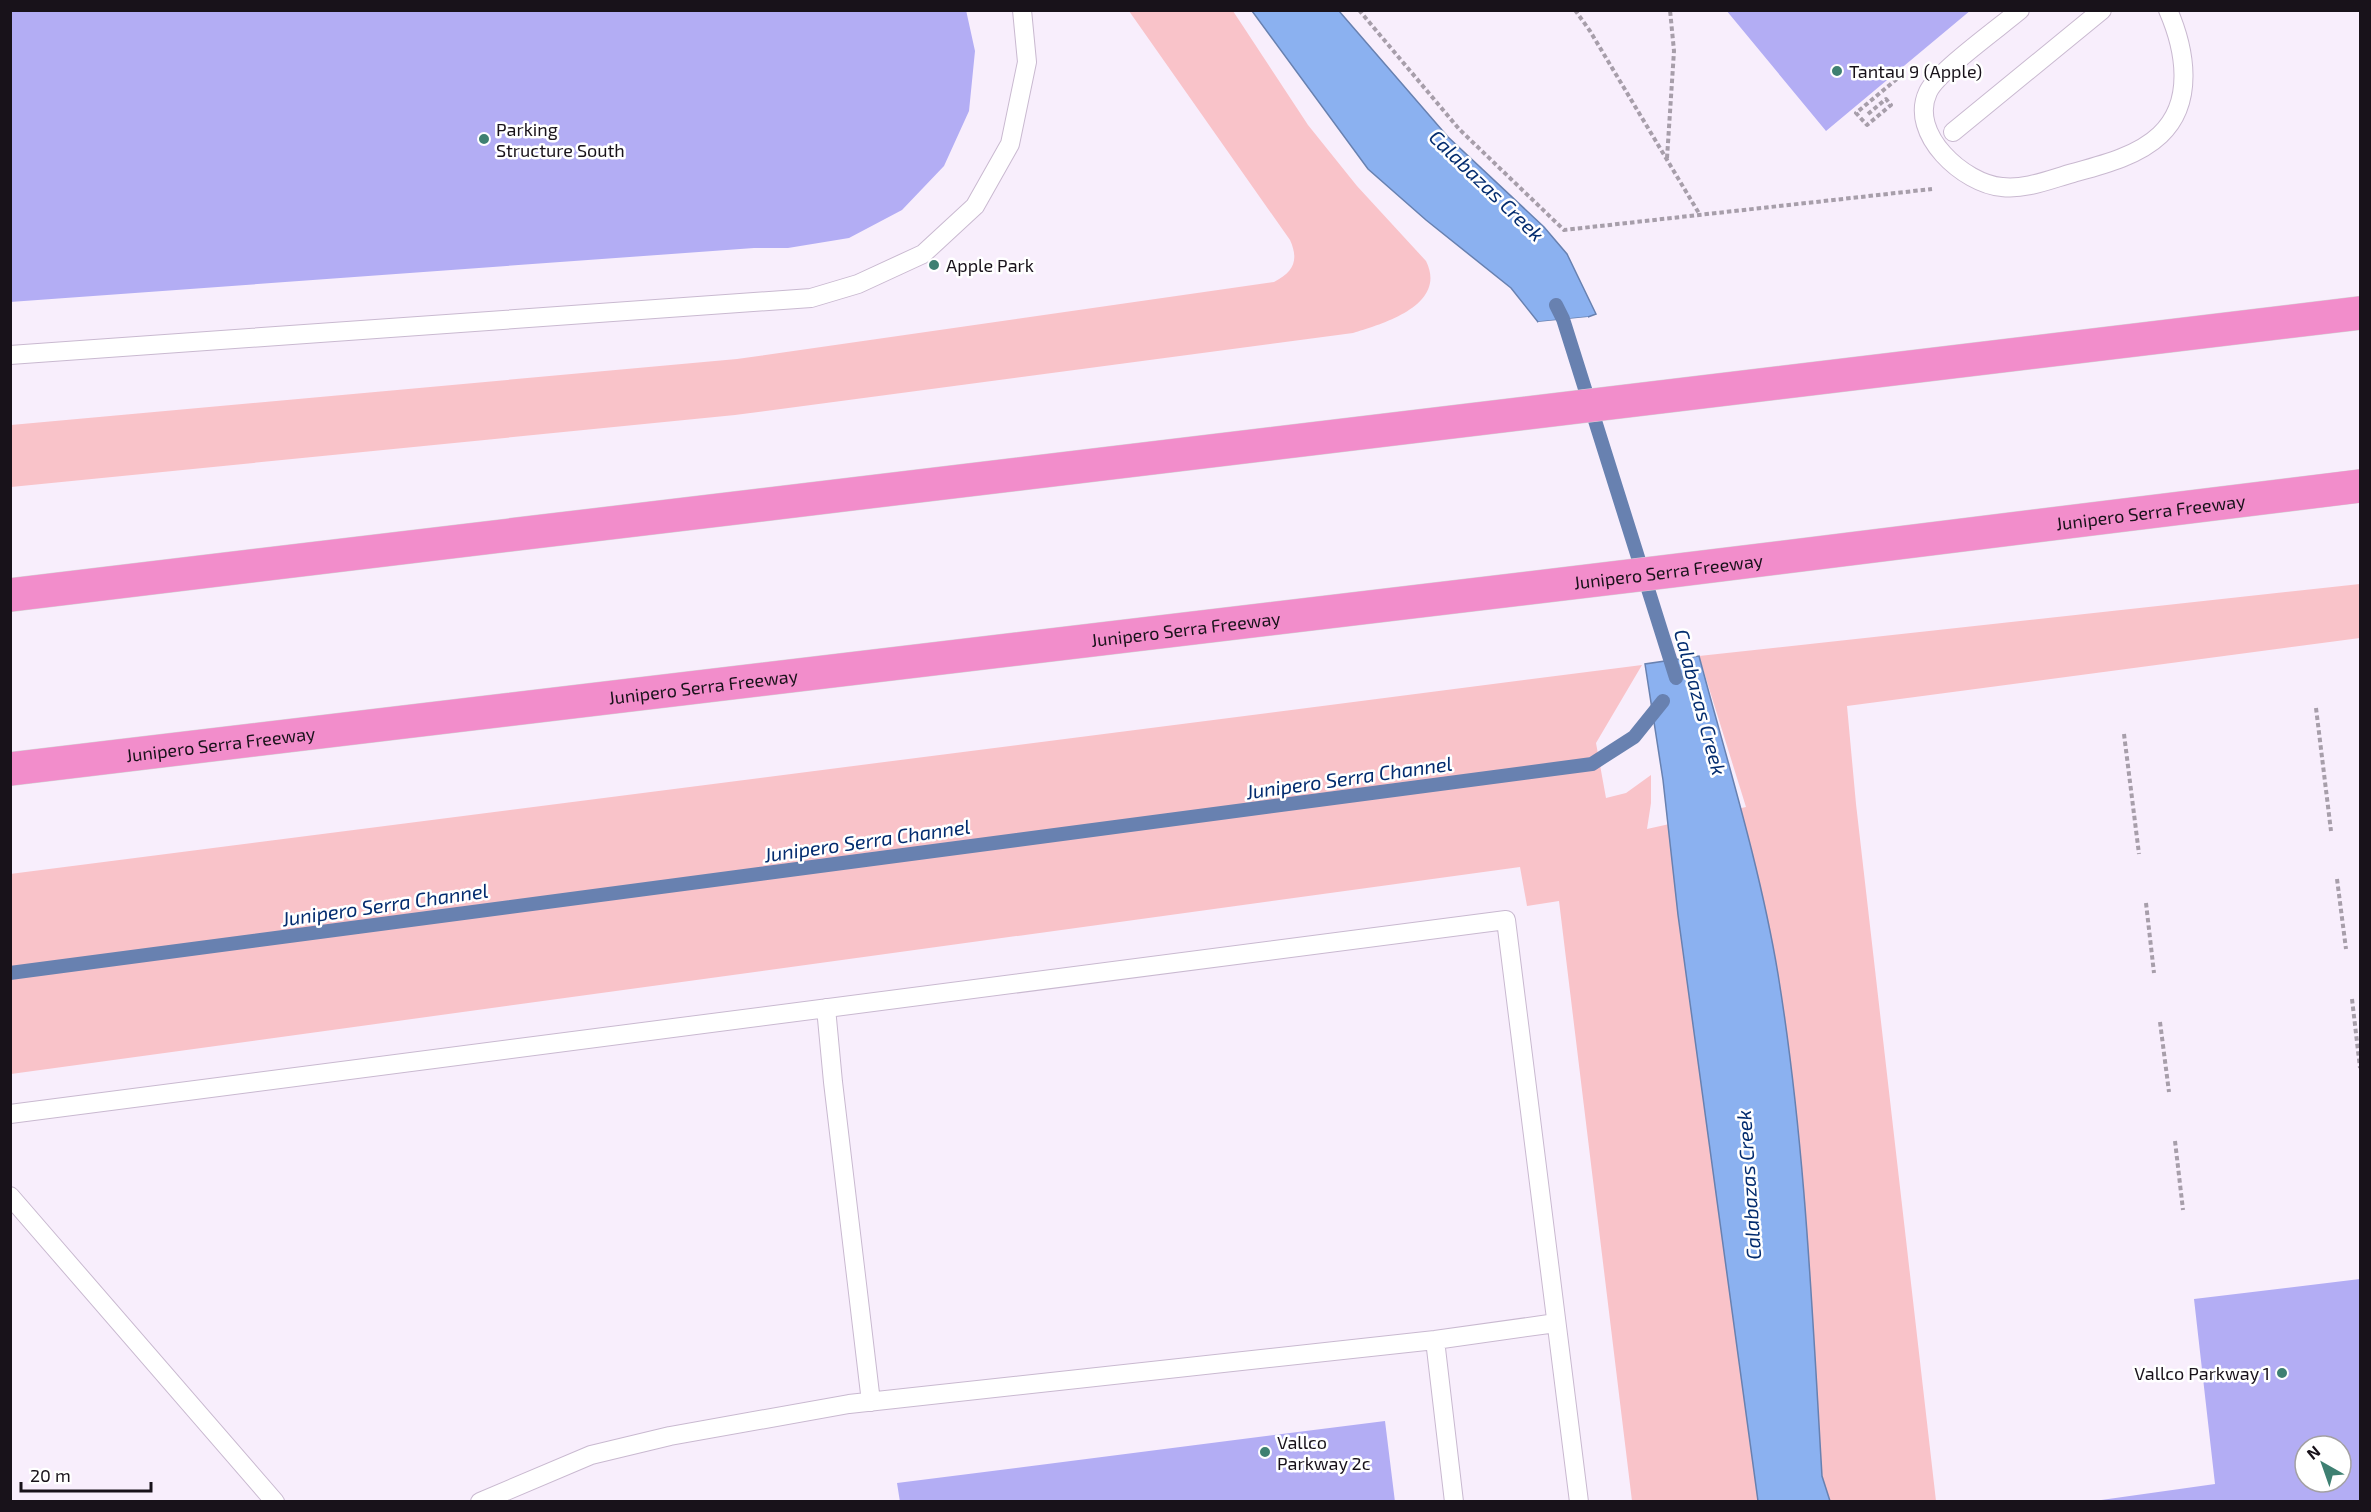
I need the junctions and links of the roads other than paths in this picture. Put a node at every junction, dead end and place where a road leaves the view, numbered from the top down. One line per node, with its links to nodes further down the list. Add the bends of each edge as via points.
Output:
1 (1022, 10): 7 (lane, via 1027,62 1010,144 975,206 922,254 858,284 811,298)
2 (2020, 10): 4 (lane, via 1945,72 1928,91 1923,111 1929,133 1951,162 1980,183 2003,188 2091,168 2122,157 2162,133 2176,110 2185,72 2177,31)
3 (2102, 10): 5 (lane)
4 (2168, 10)
5 (1953, 132)
6 (2361, 313): 9 (highway)
7 (10, 355)
8 (2361, 486): 10 (highway, Junipero Serra Freeway)
9 (10, 595)
10 (10, 769)
11 (826, 1008): 12 (lane); 14 (lane, via 1506,920); 16 (lane)
12 (10, 1114)
13 (10, 1196): 17 (lane)
14 (1556, 1323): 15 (lane); 20 (lane)
15 (1435, 1340): 16 (lane); 19 (lane)
16 (871, 1402): 18 (lane, via 670,1436 591,1455)
17 (274, 1502)
18 (480, 1502)
19 (1454, 1502)
20 (1579, 1502)

